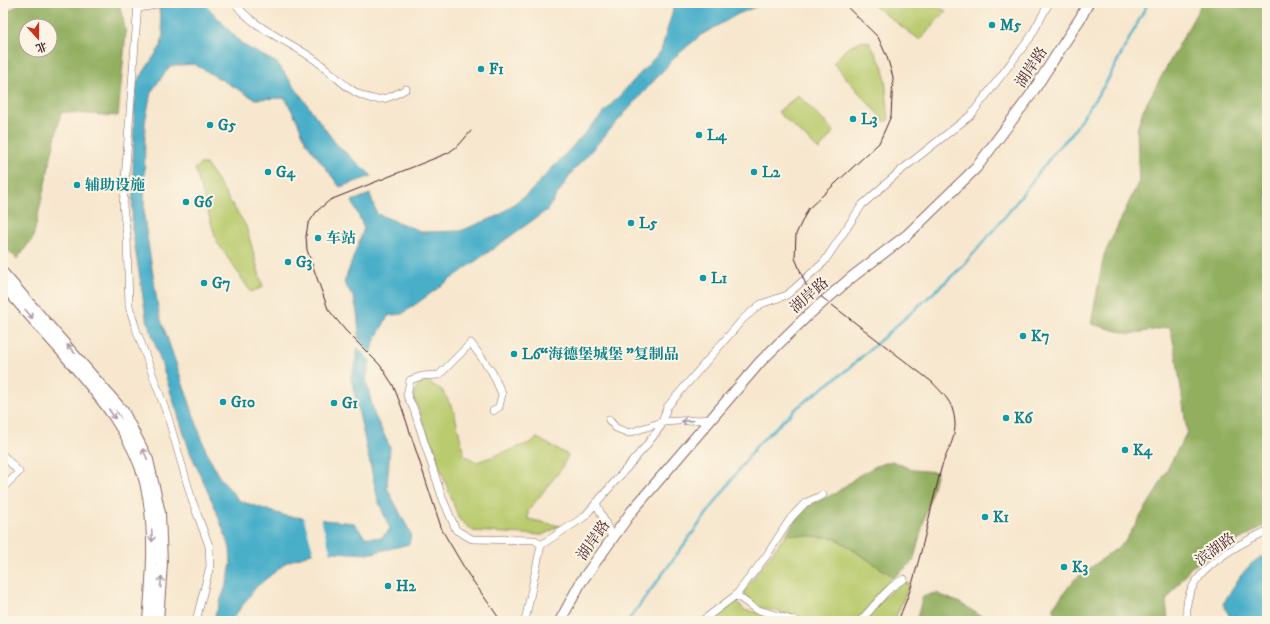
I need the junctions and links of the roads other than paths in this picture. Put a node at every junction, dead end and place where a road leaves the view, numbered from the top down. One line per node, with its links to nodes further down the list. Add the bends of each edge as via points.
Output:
1 (158, 3): 5 (street, via 151,6)
2 (235, 3): 6 (street, via 257,25 292,44 320,63 337,79 366,97 386,100)
3 (1049, 3): 12 (street, via 1030,38 971,115 900,171 862,205 824,262 787,295 761,304 743,319 667,407)
4 (1088, 3): 10 (street, 湖岸路, via 1030,96 976,168 907,235 807,316 761,361)
5 (138, 5): 24 (street, via 123,207 127,236 129,306 209,546 210,566)
6 (406, 89)
7 (3, 273): 23 (street, one-way to 7, via 162,562 160,513 148,460 123,411)
8 (3, 285): 22 (street, one-way to 22, via 107,406 136,458 145,482 152,535 153,568)
9 (493, 411): 19 (street, via 499,407 502,394 492,372 471,343 439,375 410,380 407,396 456,530 472,539 535,540)
10 (712, 419): 12 (street, one-way to 12); 18 (street, 湖岸路)
11 (609, 420): 12 (street, via 616,428 629,433)
12 (662, 422): 16 (street, via 645,447)
13 (3, 455): 14 (street, via 19,472)
14 (3, 488)
15 (823, 495): 21 (street, via 805,503 790,519 767,555)
16 (596, 503): 18 (street); 19 (street, via 584,517)
17 (1267, 531): 30 (street, 滨湖路, via 1220,558 1199,576 1191,587)
18 (612, 537): 26 (street, 湖岸路, via 581,582)
19 (541, 545): 25 (street)
20 (904, 579): 29 (street, via 890,587)
21 (736, 595): 27 (street); 28 (street, via 755,609)
22 (148, 621)
23 (158, 621)
24 (196, 621)
25 (525, 621)
26 (560, 621)
27 (702, 621)
28 (796, 621)
29 (860, 621)
30 (1188, 621)

